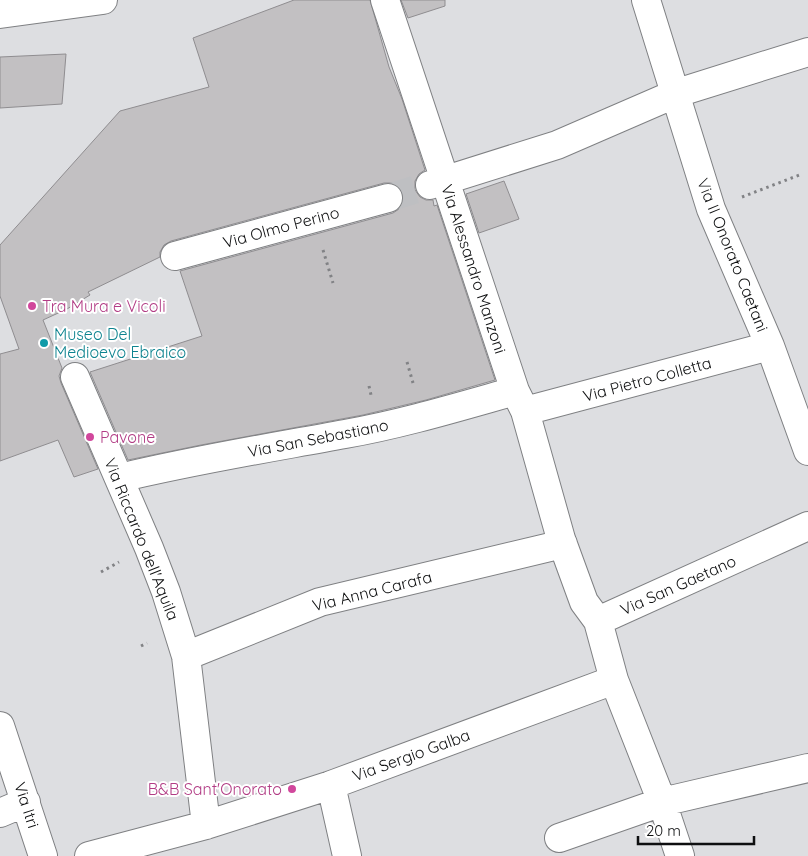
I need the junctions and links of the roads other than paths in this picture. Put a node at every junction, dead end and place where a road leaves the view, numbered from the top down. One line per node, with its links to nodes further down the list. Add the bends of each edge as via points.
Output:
1 (103, 0): 4 (street)
2 (385, 0): 7 (street, Via Alessandro Manzoni)
3 (646, 0): 6 (street, Via II Onorato Caetani)
4 (0, 14)
5 (808, 52): 6 (street)
6 (677, 94): 7 (street, via 559,153); 10 (street, Via II Onorato Caetani, via 711,209)
7 (437, 183): 12 (street, Via Alessandro Manzoni)
8 (388, 198): 9 (street, Via Olmo Perino)
9 (175, 256)
10 (770, 346): 12 (street, Via Pietro Colletta); 13 (street, Via II Onorato Caetani)
11 (75, 377): 14 (street, Via Riccardo dell'Aquila)
12 (520, 401): 14 (street, Via San Sebastiano, via 215,457); 16 (street, Via Alessandro Manzoni)
13 (808, 451)
14 (120, 478): 18 (street, Via Riccardo dell'Aquila, via 166,592)
15 (808, 526): 17 (street, Via San Gaetano, via 757,549)
16 (562, 541): 17 (street, Via Alessandro Manzoni); 18 (street, Via Anna Carafa, via 320,602)
17 (591, 611): 19 (street)
18 (186, 656): 26 (street, Via Riccardo dell'Aquila)
19 (614, 680): 22 (street, Via Sergio Galba); 24 (street)
20 (0, 726): 23 (street, Via Itri)
21 (808, 768): 24 (street)
22 (331, 785): 26 (street, Via Sergio Galba); 30 (street)
23 (26, 802): 25 (street); 28 (street, Via Itri)
24 (662, 802): 27 (street); 31 (street)
25 (0, 813)
26 (206, 825): 29 (street, Via Sergio Galba)
27 (559, 838)
28 (43, 856)
29 (89, 856)
30 (347, 856)
31 (680, 856)

